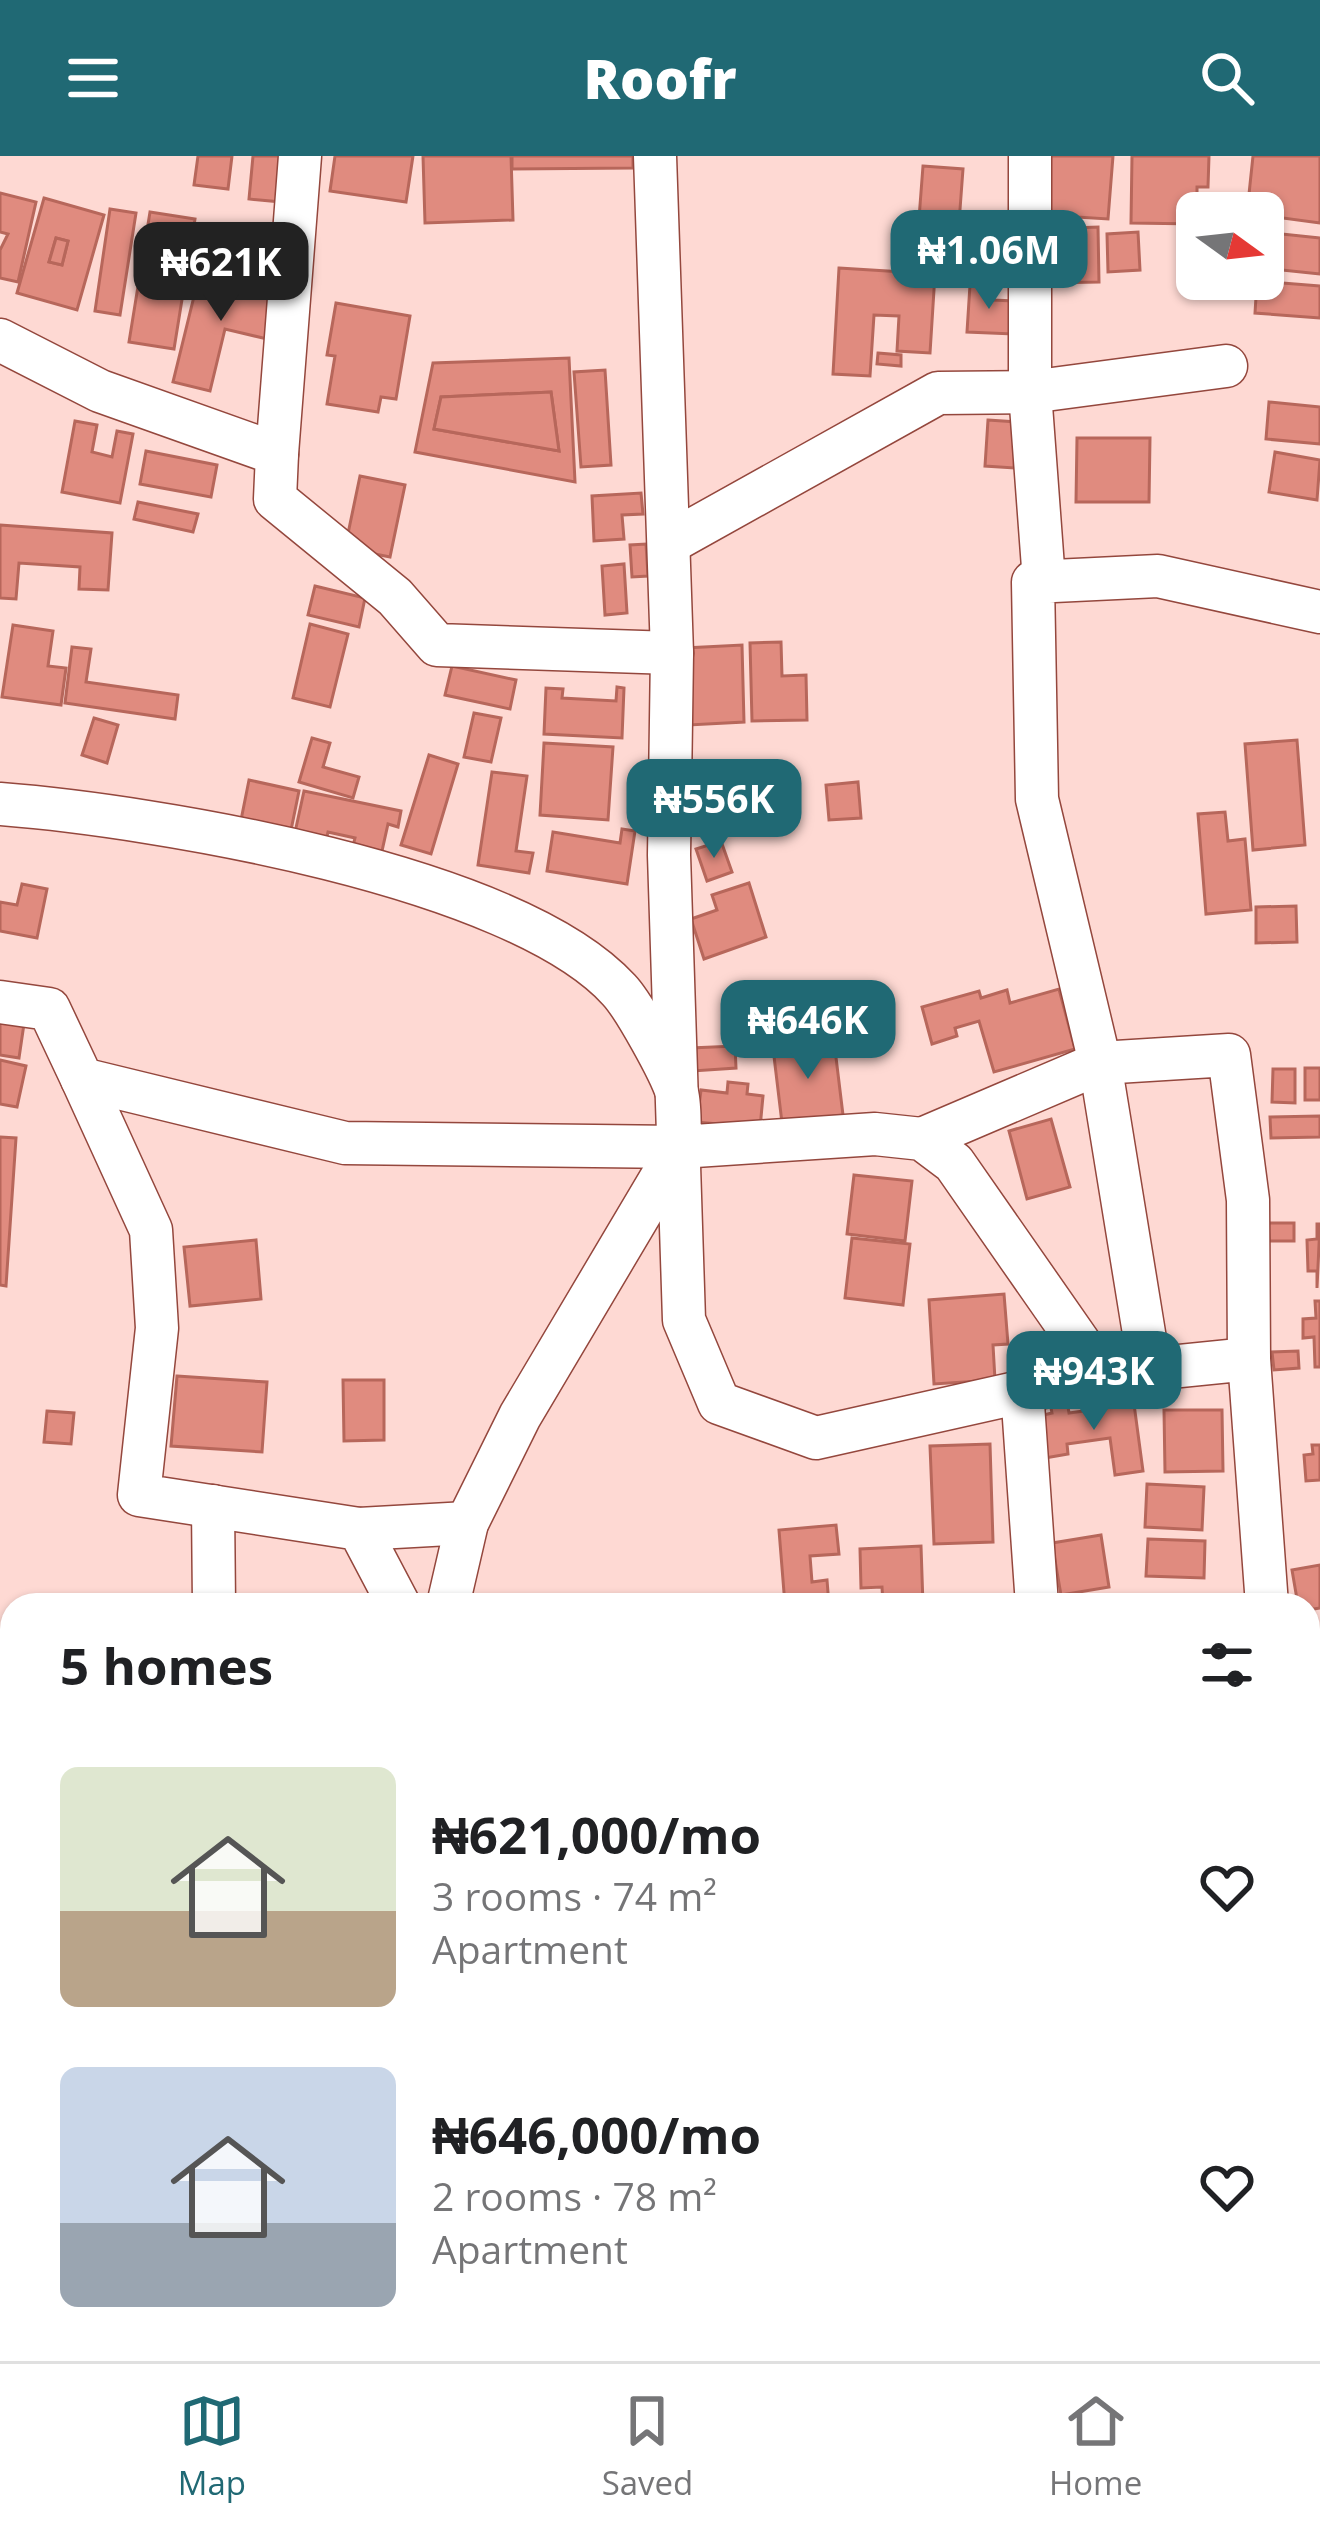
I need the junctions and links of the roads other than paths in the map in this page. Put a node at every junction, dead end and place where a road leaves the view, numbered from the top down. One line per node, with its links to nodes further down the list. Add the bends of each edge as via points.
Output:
1 (299, 156): 7 (street)
2 (656, 156): 8 (street)
3 (1030, 156): 6 (street)
4 (0, 340): 7 (street, via 100,391)
5 (1226, 366): 6 (street)
6 (1030, 392): 8 (street, via 938,393); 9 (street)
7 (277, 454): 11 (street, via 274,499 395,597 437,645)
8 (669, 543): 11 (street)
9 (1044, 581): 10 (street, via 1158,575); 14 (street, via 1033,582 1037,799)
10 (1320, 612)
11 (672, 653): 17 (street, via 669,855)
12 (0, 804): 17 (street, via 102,812 384,872 543,932 619,990 676,1092)
13 (0, 1002): 15 (street, via 49,1009)
14 (1100, 1064): 16 (street); 18 (street, via 1229,1055 1248,1199); 19 (street)
15 (82, 1079): 17 (street, via 345,1143); 22 (street, via 151,1230 158,1328 140,1495)
16 (922, 1139): 17 (street, via 836,1135); 20 (street, via 954,1163)
17 (680, 1147): 21 (street, via 684,1320 719,1403 816,1438); 23 (street, via 520,1416)
18 (1249, 1359): 19 (street); 29 (street)
19 (1150, 1370): 20 (street)
20 (1101, 1374): 21 (street)
21 (1022, 1390): 28 (street)
22 (213, 1506): 24 (street); 25 (street)
23 (467, 1523): 24 (street); 27 (street)
24 (359, 1529): 26 (street)
25 (214, 1593)
26 (393, 1593)
27 (451, 1593)
28 (1035, 1593)
29 (1266, 1593)

